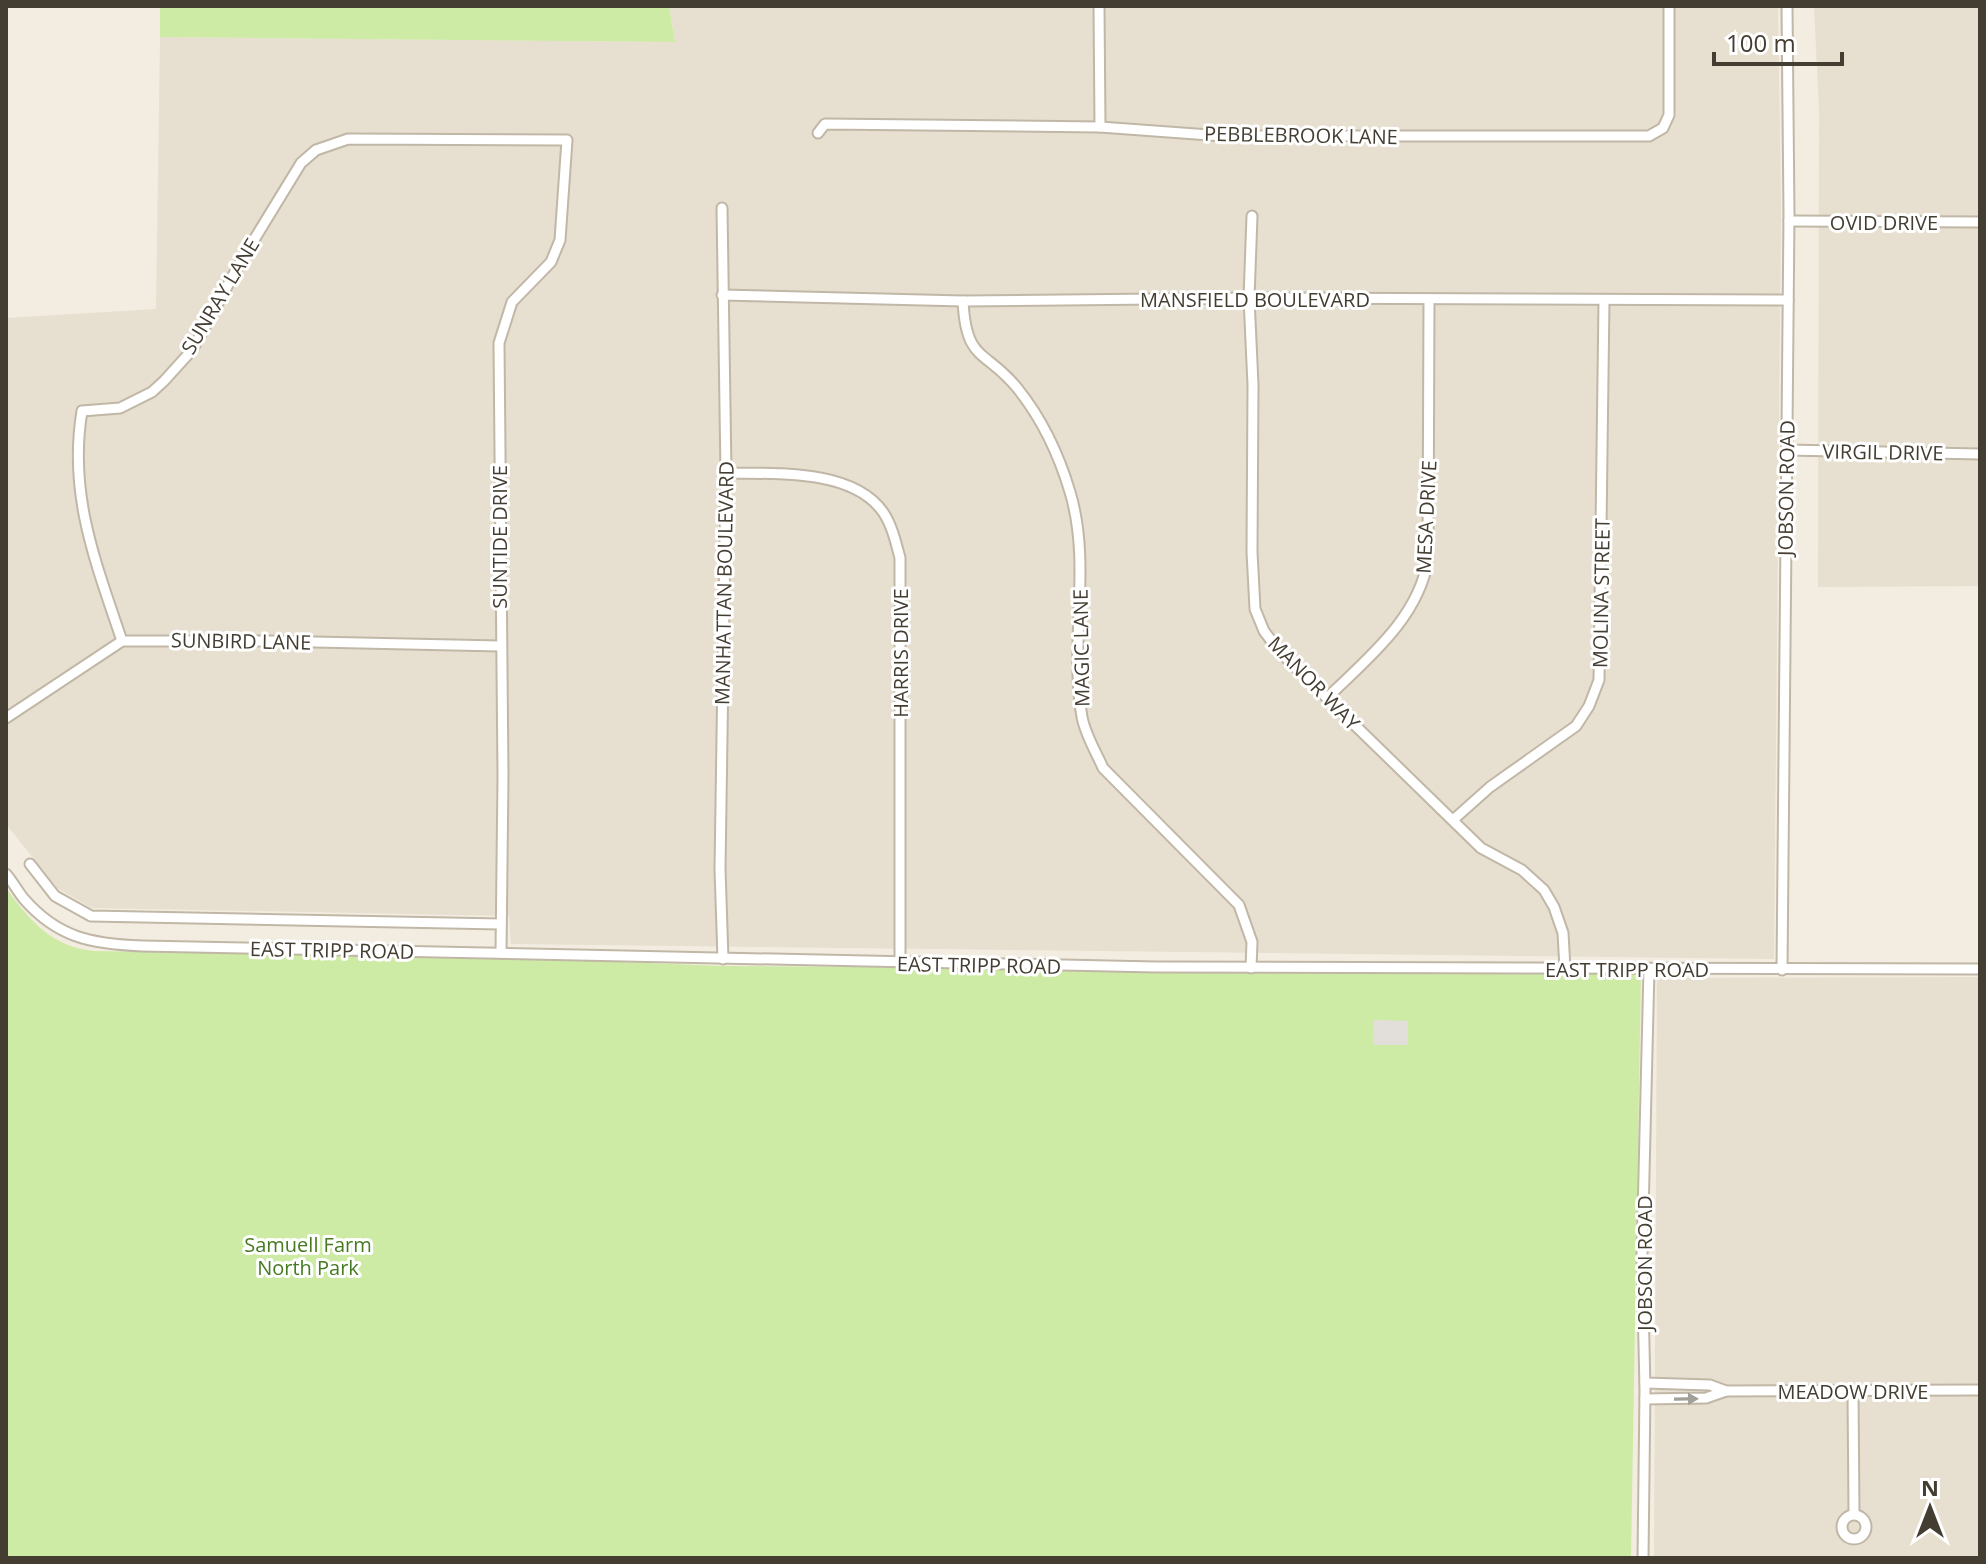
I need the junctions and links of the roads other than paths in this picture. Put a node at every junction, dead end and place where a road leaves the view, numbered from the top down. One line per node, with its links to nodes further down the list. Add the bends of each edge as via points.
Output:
1 (1099, 6): 4 (street)
2 (1669, 6): 4 (street, PEBBLEBROOK LANE, via 1669,115 1663,128 1649,136 1223,136)
3 (1787, 6): 9 (street, JOBSON ROAD)
4 (1100, 127): 5 (street, PEBBLEBROOK LANE, via 825,124)
5 (818, 133)
6 (567, 140): 20 (street, SUNRAY LANE, via 348,139 316,150 301,163 193,349 142,398 120,408 82,411 78,491 89,543); 21 (street, SUNTIDE DRIVE, via 560,240 551,262 512,302 499,343)
7 (722, 208): 11 (street, MANHATTAN BOULEVARD)
8 (1252, 216): 12 (street, MANOR WAY)
9 (1789, 221): 10 (street, OVID DRIVE); 15 (street, JOBSON ROAD)
10 (1980, 222)
11 (722, 295): 16 (street, MANSFIELD BOULEVARD); 19 (street, MANHATTAN BOULEVARD)
12 (1249, 298): 13 (street, MANSFIELD BOULEVARD); 16 (street, MANSFIELD BOULEVARD); 22 (street, MANOR WAY, via 1255,609 1279,651)
13 (1429, 299): 14 (street, MANSFIELD BOULEVARD); 22 (street, MESA DRIVE, via 1426,576 1409,612)
14 (1604, 300): 15 (street, MANSFIELD BOULEVARD); 24 (street, MOLINA STREET, via 1599,680 1576,726)
15 (1788, 300): 17 (street, JOBSON ROAD)
16 (963, 301): 31 (street, MAGIC LANE, via 968,339 1017,387 1057,454 1071,495 1079,541 1082,719 1096,752 1103,768 1239,905 1252,942)
17 (1787, 450): 18 (street, VIRGIL DRIVE); 35 (street, JOBSON ROAD)
18 (1980, 454)
19 (726, 473): 29 (street, MANHATTAN BOULEVARD); 30 (street, HARRIS DRIVE, via 818,476 870,500 892,532 900,558)
20 (122, 641): 21 (street, SUNBIRD LANE); 23 (street)
21 (500, 646): 27 (street, SUNTIDE DRIVE)
22 (1327, 698): 24 (street, MANOR WAY)
23 (6, 718)
24 (1453, 820): 32 (street, MANOR WAY, via 1481,848 1522,870 1544,890 1563,933)
25 (30, 864): 27 (street, via 55,896 91,916)
26 (6, 874): 28 (street, EAST TRIPP ROAD, via 24,899 61,931 111,945)
27 (501, 924): 28 (street, SUNTIDE DRIVE)
28 (501, 953): 29 (street, EAST TRIPP ROAD)
29 (723, 959): 30 (street, EAST TRIPP ROAD)
30 (900, 964): 31 (street, EAST TRIPP ROAD)
31 (1251, 968): 32 (street, EAST TRIPP ROAD)
32 (1565, 969): 33 (street, EAST TRIPP ROAD)
33 (1649, 969): 35 (street, EAST TRIPP ROAD); 36 (street, JOBSON ROAD, via 1642,1256)
34 (1980, 969): 35 (street, EAST TRIPP ROAD)
35 (1782, 970)
36 (1645, 1383): 38 (street, MEADOW DRIVE, via 1710,1385); 40 (street, JOBSON ROAD)
37 (1980, 1390): 39 (street, MEADOW DRIVE)
38 (1726, 1391): 39 (street, MEADOW DRIVE); 40 (street, MEADOW DRIVE, one-way to 38, via 1706,1398)
39 (1853, 1391): 41 (street)
40 (1645, 1399): 42 (street, JOBSON ROAD)
41 (1854, 1514)
42 (1643, 1558)

